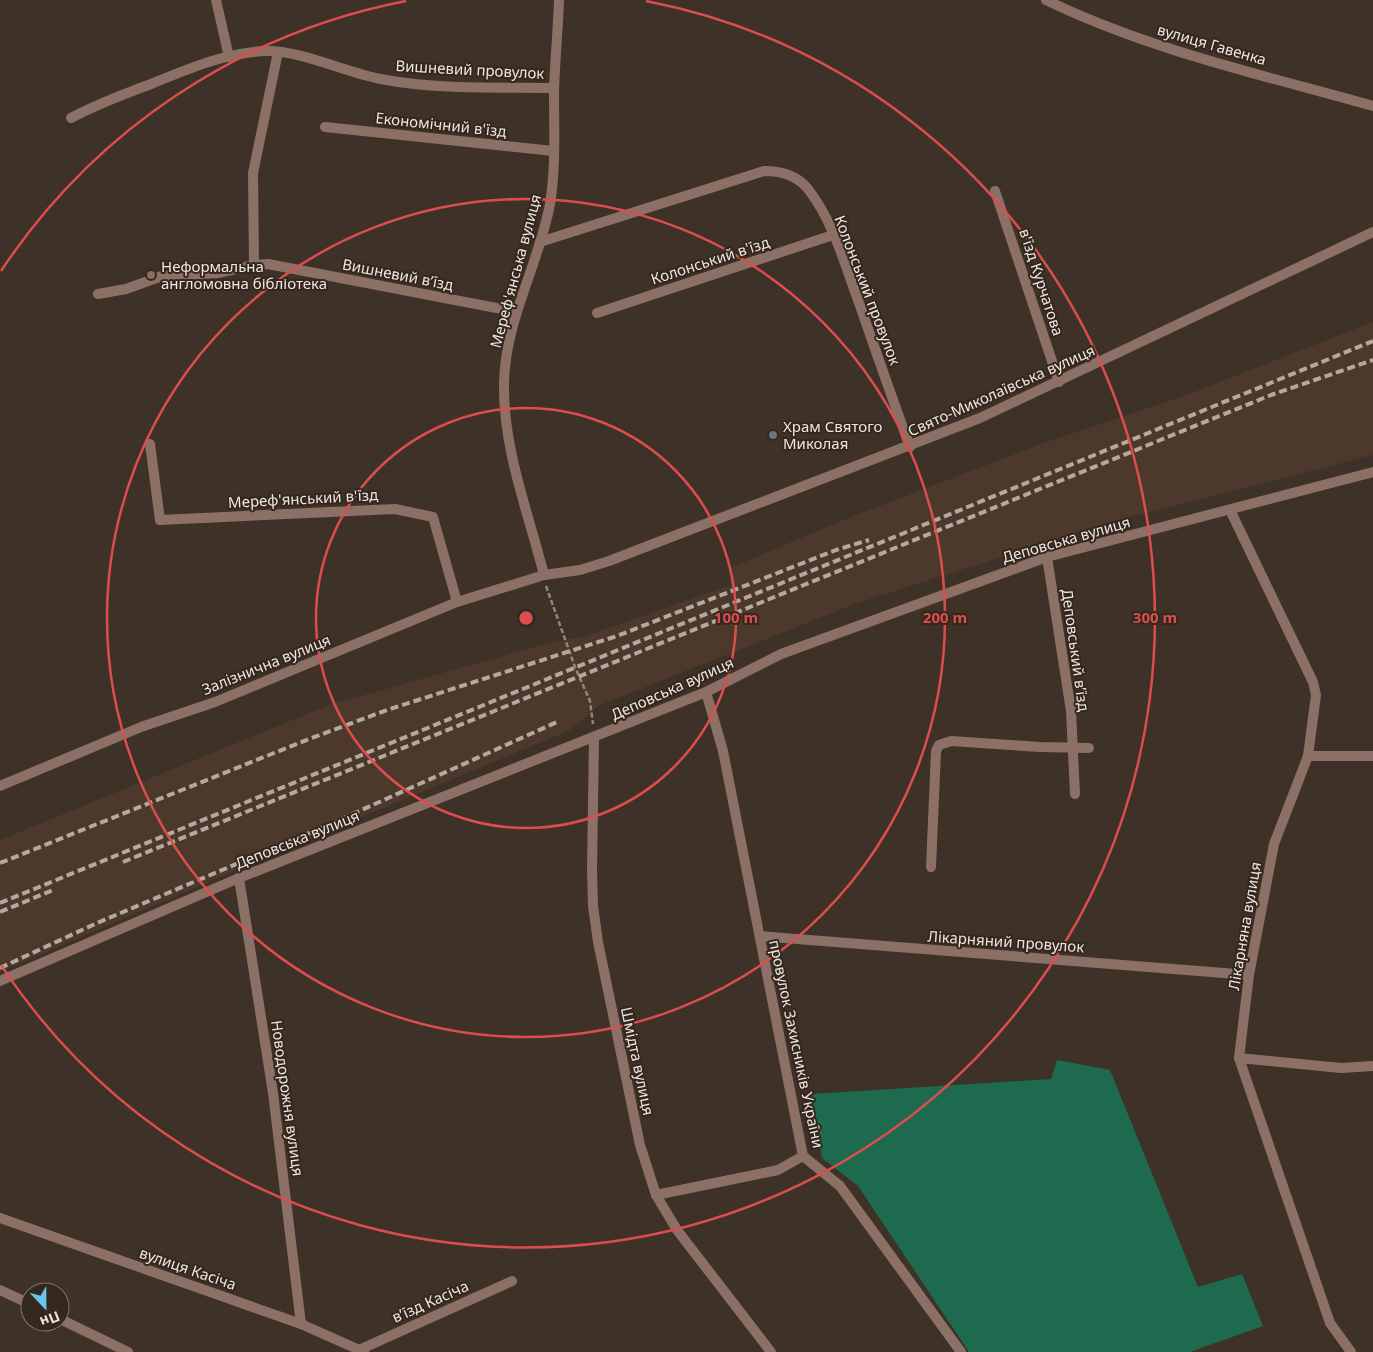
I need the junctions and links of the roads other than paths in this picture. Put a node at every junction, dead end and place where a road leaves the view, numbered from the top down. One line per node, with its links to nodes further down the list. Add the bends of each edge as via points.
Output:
1 (216, 0): 5 (street)
2 (559, 0): 6 (street, Мереф'янська вулиця)
3 (1046, 0): 7 (street, вулиця Гавенка, via 1079,16 1169,48)
4 (278, 52): 5 (street, Вишневий провулок); 6 (street, Вишневий провулок, via 379,79 427,85); 15 (street, via 253,173)
5 (229, 57): 8 (street, Вишневий провулок, via 192,67 95,105)
6 (554, 88): 10 (street, Мереф'янська вулиця)
7 (1373, 106)
8 (71, 118)
9 (325, 127): 10 (street, Економічний в'їзд)
10 (554, 151): 14 (street, Мереф'янська вулиця, via 552,186)
11 (995, 190): 19 (street, в'їзд Курчатова)
12 (1373, 232): 19 (street, Свято-Миколаївська вулиця)
13 (833, 235): 14 (street, Колонський провулок, via 807,188 778,171 764,172); 18 (street, Колонський в'їзд); 21 (street, Колонський провулок)
14 (540, 242): 17 (street, Мереф'янська вулиця)
15 (254, 265): 16 (street, Вишневий в’їзд, via 219,273 162,276 126,289); 17 (street, Вишневий в’їзд, via 268,264)
16 (98, 294)
17 (517, 312): 25 (street, Мереф'янська вулиця, via 504,381 504,412 512,464)
18 (597, 313)
19 (1059, 382): 21 (street, Свято-Миколаївська вулиця)
20 (150, 444): 26 (street, Мереф'янський в'їзд, via 160,520 395,509 433,517)
21 (910, 446): 25 (street, Свято-Миколаївська вулиця, via 609,561 580,570)
22 (1373, 472): 23 (street, Деповська вулиця)
23 (1230, 510): 24 (street, Деповська вулиця); 31 (street, Лікарняна вулиця, via 1314,682 1316,695)
24 (1047, 557): 27 (street, Деповська вулиця, via 781,654); 29 (street, Деповський в’їзд, via 1071,711)
25 (544, 574): 26 (street, Залізнична вулиця)
26 (457, 602): 33 (street, Залізнична вулиця)
27 (706, 692): 28 (street, Деповська вулиця); 37 (street, провулок Захисників України, via 723,751)
28 (594, 738): 36 (street, Деповська вулиця); 43 (street, Шмідта вулиця, via 593,906 640,1145)
29 (1072, 748): 30 (street); 34 (street, Деповський в’їзд); 35 (street, via 951,741 939,745 936,751)
30 (1089, 748)
31 (1308, 756): 32 (street); 38 (street, Лікарняна вулиця, via 1274,844)
32 (1373, 756)
33 (0, 786)
34 (1075, 794)
35 (931, 867)
36 (239, 878): 39 (street, Деповська вулиця); 49 (street, Новодорожня вулиця, via 274,1093)
37 (760, 936): 38 (street, Лікарняний провулок); 42 (street, провулок Захисників України)
38 (1249, 975): 40 (street, Лікарняна вулиця)
39 (0, 981)
40 (1239, 1058): 41 (street, via 1341,1068); 54 (street, Лікарняна вулиця, via 1330,1323)
41 (1373, 1066)
42 (803, 1156): 43 (street, via 778,1170); 53 (street, провулок Захисників України, via 840,1186)
43 (656, 1195): 52 (street, Шмідта вулиця, via 677,1230)
44 (0, 1218): 49 (street, вулиця Касіча)
45 (512, 1280): 50 (street, в’їзд Касіча)
46 (0, 1290): 47 (street)
47 (20, 1299)
48 (70, 1324): 51 (street)
49 (301, 1324): 50 (street, вулиця Касіча)
50 (362, 1351)
51 (128, 1352)
52 (771, 1352)
53 (961, 1352)
54 (1351, 1352)

